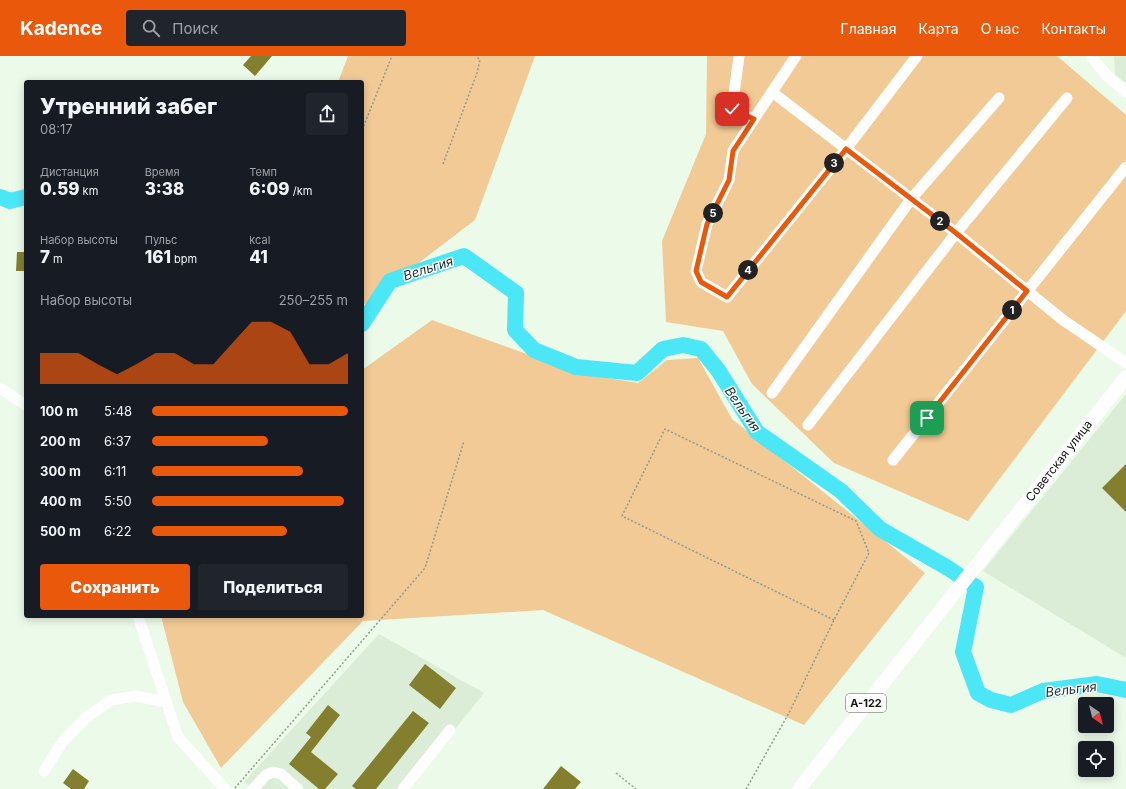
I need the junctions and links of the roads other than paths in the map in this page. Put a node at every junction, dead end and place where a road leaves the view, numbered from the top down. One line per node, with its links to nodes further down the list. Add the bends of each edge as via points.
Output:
1 (739, 56): 9 (street, via 732,109)
2 (796, 56): 5 (street)
3 (917, 56): 10 (street)
4 (1091, 56): 6 (street, via 1108,77)
5 (772, 92): 9 (street); 10 (street)
6 (1126, 92)
7 (999, 98): 12 (street)
8 (1067, 98): 13 (street)
9 (754, 119): 10 (street, via 733,151 729,180 707,224 696,271 701,282 727,297)
10 (846, 149): 12 (street)
11 (1126, 167): 14 (street)
12 (911, 199): 13 (street); 18 (street)
13 (956, 233): 14 (street); 20 (street)
14 (1027, 291): 15 (street, via 1063,320); 21 (street)
15 (1126, 363)
16 (1126, 377): 30 (main road, Советская улица / А-122)
17 (3, 392): 19 (street)
18 (772, 393)
19 (24, 404)
20 (808, 425)
21 (893, 460)
22 (139, 618): 23 (street)
23 (166, 702): 25 (street, via 135,696 111,700 87,716 63,741); 26 (street, via 178,738)
24 (450, 730): 29 (street)
25 (44, 771)
26 (225, 789)
27 (253, 789): 28 (street, via 266,775 273,772 280,774)
28 (298, 789)
29 (403, 789)
30 (799, 789)

